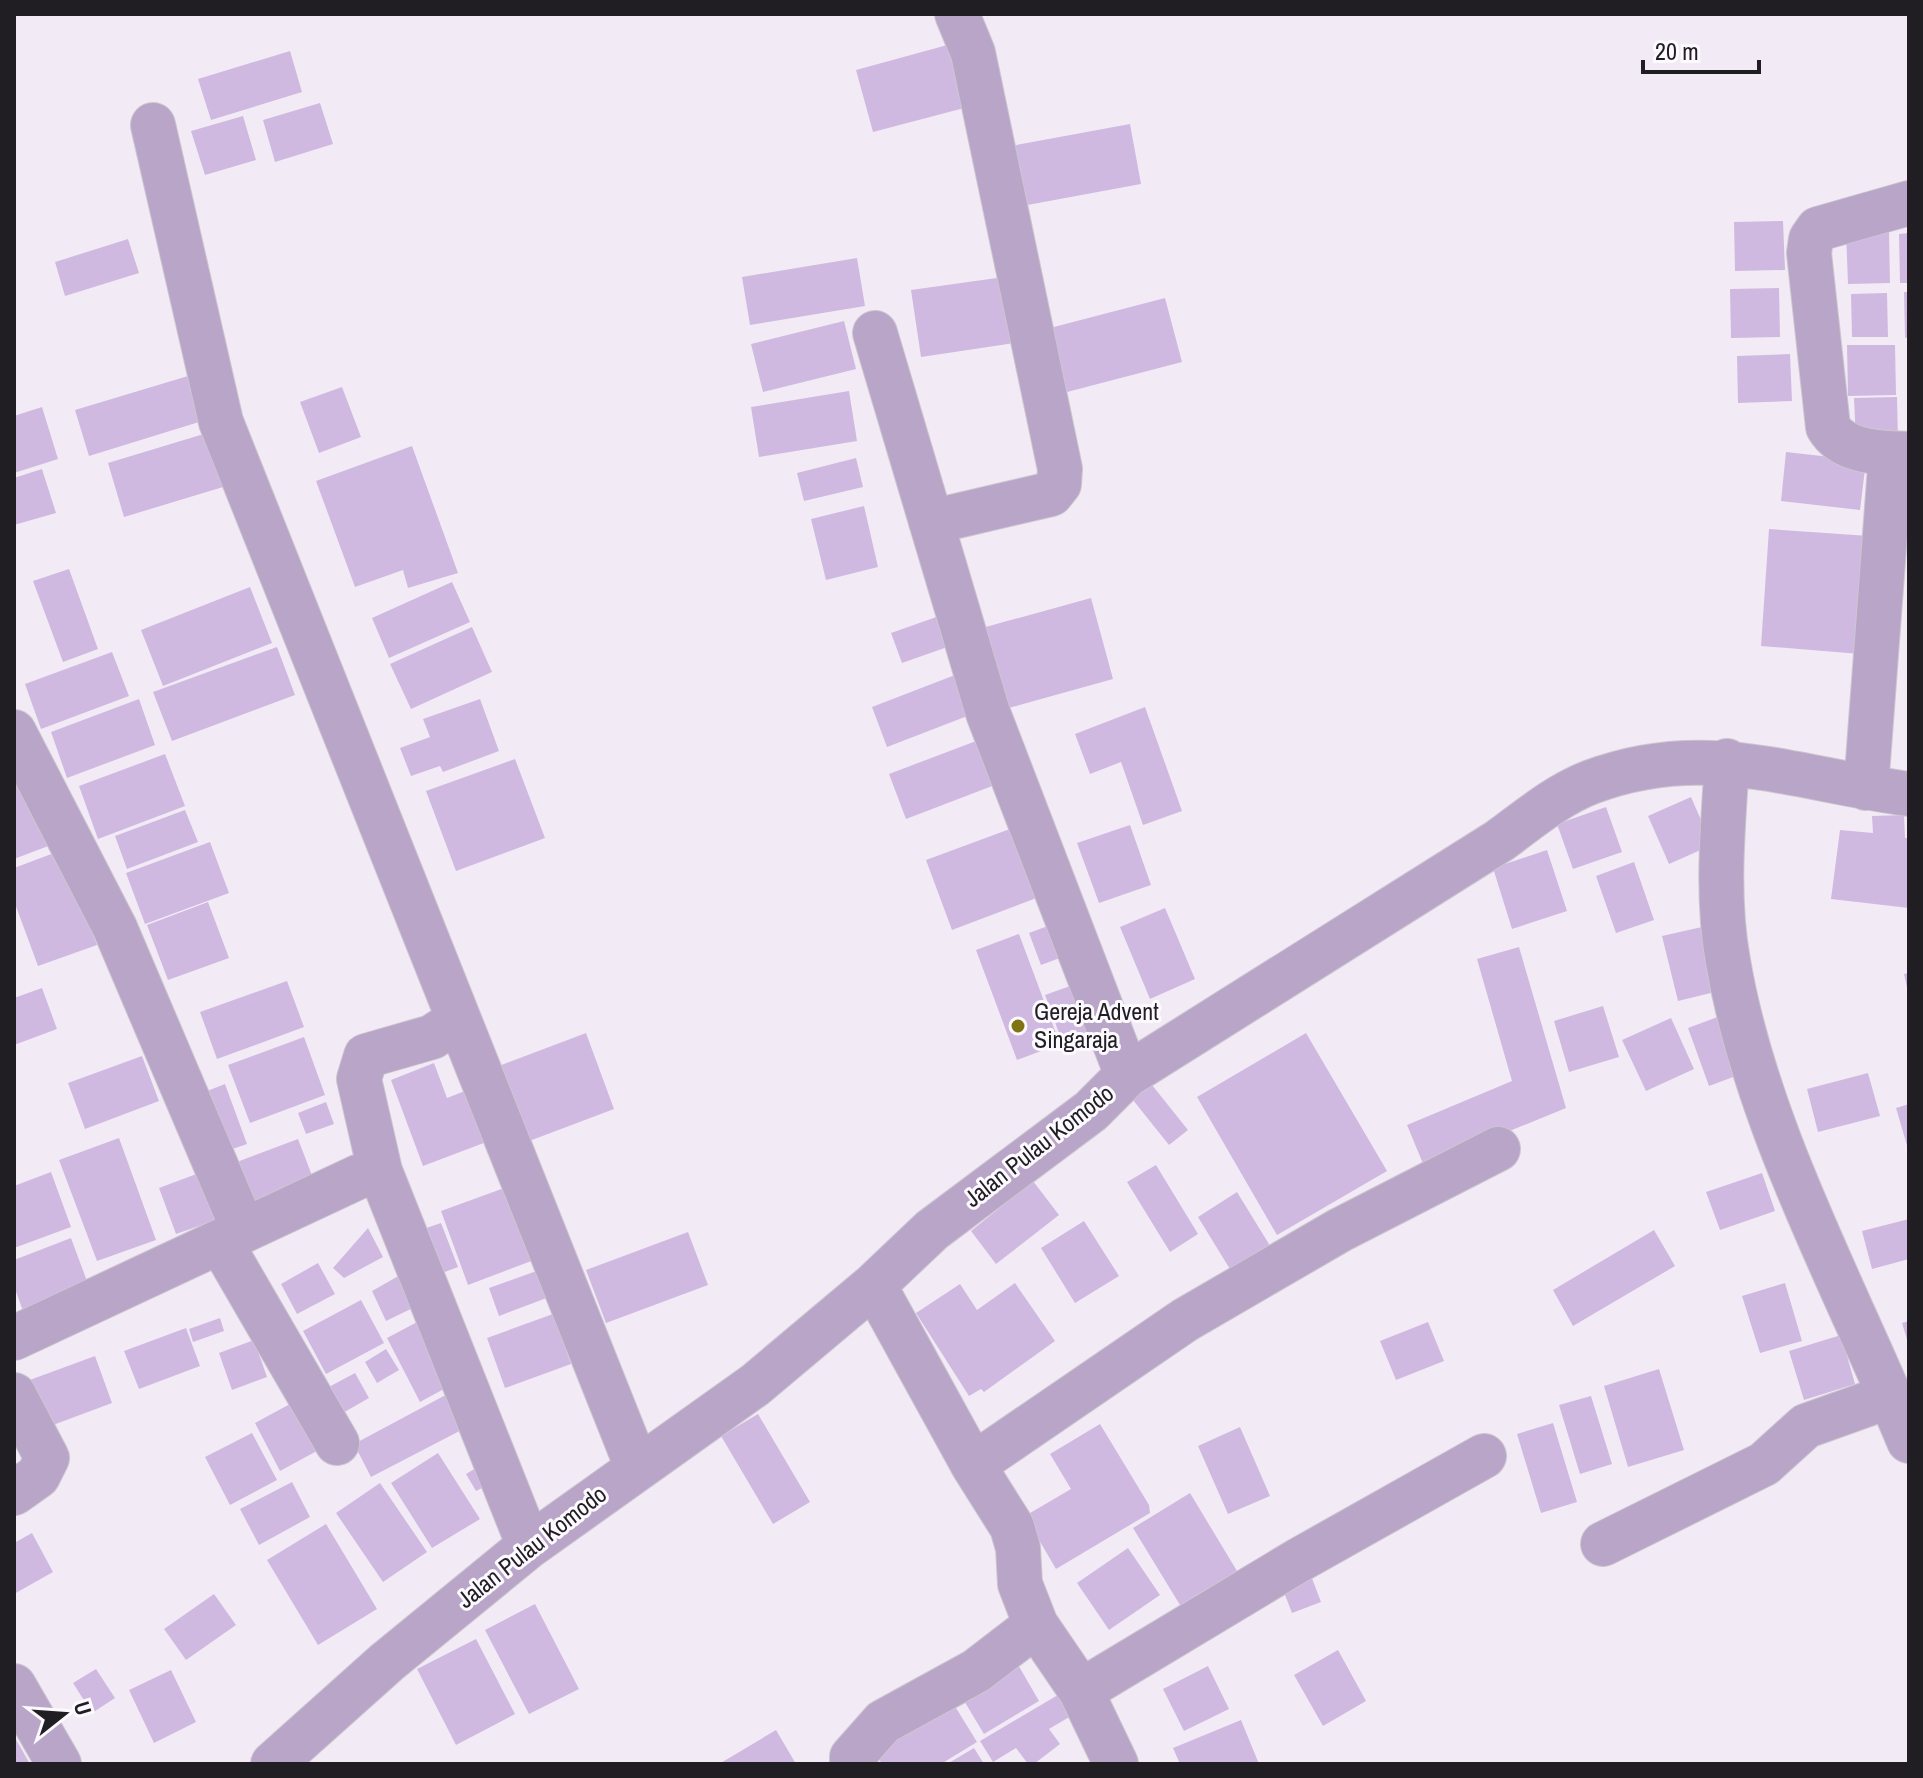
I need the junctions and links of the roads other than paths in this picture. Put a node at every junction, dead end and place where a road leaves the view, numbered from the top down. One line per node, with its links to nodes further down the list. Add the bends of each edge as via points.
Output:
1 (957, 14): 6 (street, via 973,53 1060,469 1059,484 1051,494)
2 (153, 125): 11 (street, via 221,422)
3 (1909, 203): 5 (street, via 1818,229 1809,253 1828,427 1836,441)
4 (875, 333): 6 (street)
5 (1900, 454): 9 (street)
6 (931, 522): 12 (street, via 988,713)
7 (14, 732): 15 (street, via 115,928)
8 (1727, 761): 9 (street, Jalan Pulau Komodo); 12 (street, Jalan Pulau Komodo, via 1659,762 1590,782 1556,799 1499,841); 19 (street, via 1721,860 1727,957 1740,1021 1764,1102)
9 (1866, 788): 10 (street, Jalan Pulau Komodo)
10 (1909, 794)
11 (458, 1020): 14 (street, via 432,1037 366,1056 359,1079); 24 (street)
12 (1127, 1075): 16 (street, Jalan Pulau Komodo, via 1091,1111 932,1230)
13 (1498, 1149): 23 (street, via 1340,1230 1185,1320)
14 (380, 1171): 15 (street); 27 (street)
15 (232, 1236): 17 (street); 21 (street)
16 (874, 1285): 23 (street); 24 (street, Jalan Pulau Komodo, via 755,1385)
17 (14, 1338)
18 (14, 1395): 25 (street, via 47,1458 38,1476)
19 (1890, 1396): 20 (street); 26 (street, via 1806,1426 1764,1464)
20 (1909, 1441)
21 (337, 1443)
22 (1484, 1456): 30 (street)
23 (973, 1465): 28 (street, via 1012,1527 1020,1584)
24 (637, 1467): 27 (street, Jalan Pulau Komodo)
25 (14, 1493)
26 (1603, 1544)
27 (529, 1546): 32 (street, Jalan Pulau Komodo)
28 (1036, 1625): 30 (street); 33 (street, via 976,1671 883,1722 852,1757)
29 (14, 1686): 31 (street)
30 (1081, 1691): 34 (street)
31 (59, 1764)
32 (273, 1764)
33 (852, 1764)
34 (1116, 1764)

